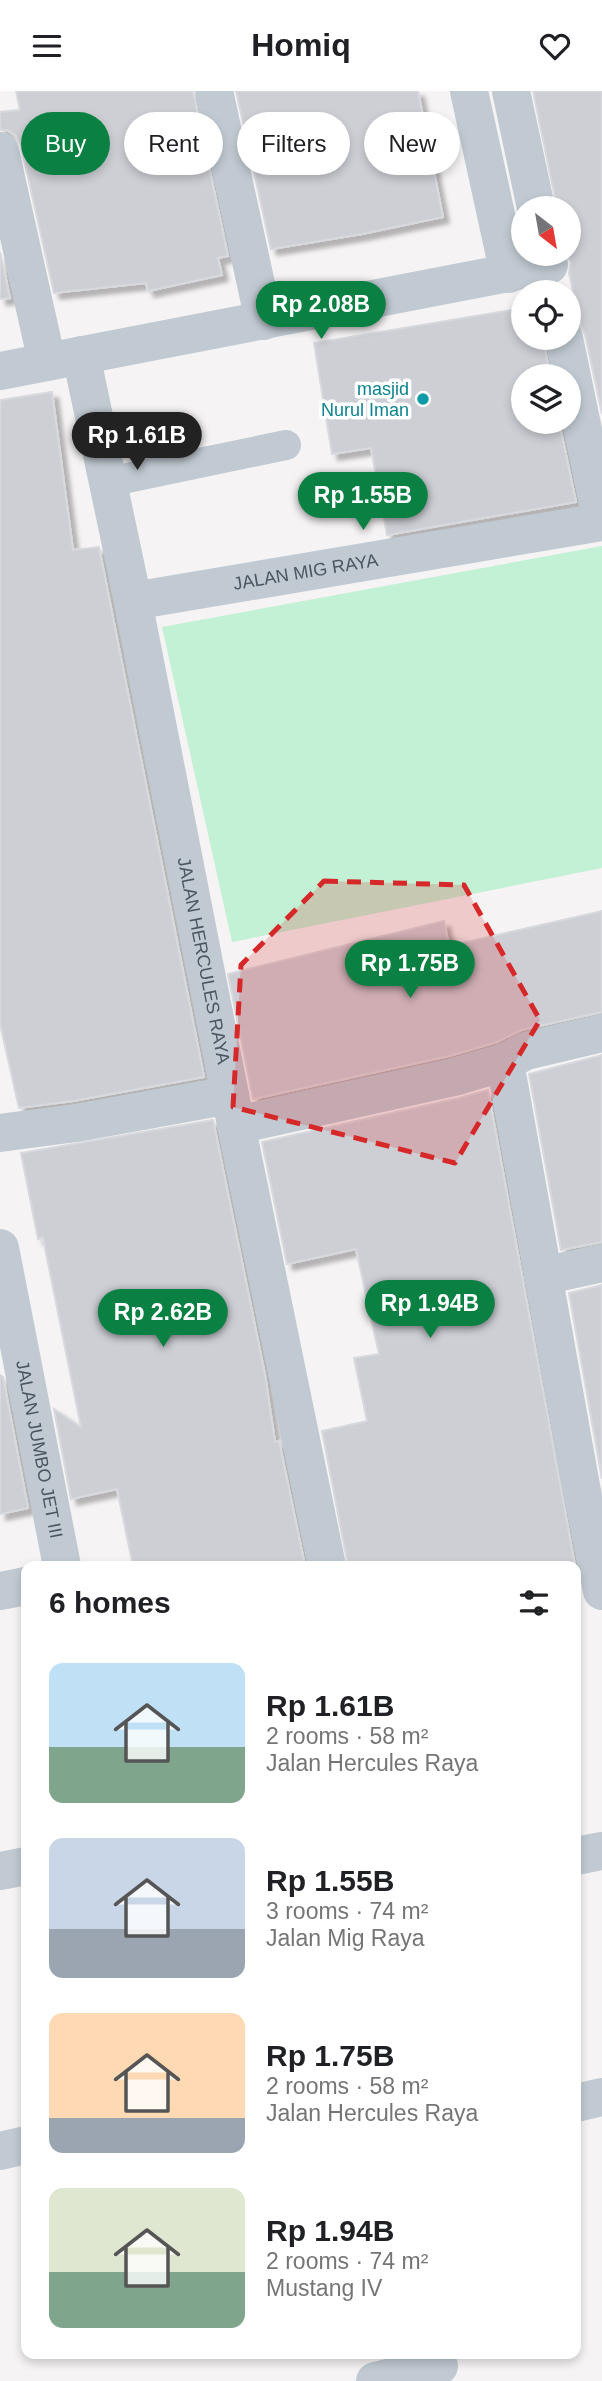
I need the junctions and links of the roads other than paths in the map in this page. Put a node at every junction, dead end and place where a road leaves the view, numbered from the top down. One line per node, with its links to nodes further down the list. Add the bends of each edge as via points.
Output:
1 (214, 91): 8 (street)
2 (469, 91): 7 (street)
3 (511, 91): 5 (street)
4 (0, 151): 10 (street, JALAN HERCULES RAYA)
5 (533, 196)
6 (550, 270): 7 (street)
7 (509, 274): 8 (street)
8 (264, 321): 10 (street)
9 (566, 350): 14 (street)
10 (64, 359): 11 (street); 13 (street, JALAN HERCULES RAYA)
11 (0, 371)
12 (286, 445): 13 (lane)
13 (108, 482): 15 (street, JALAN HERCULES RAYA)
14 (602, 522): 15 (street, JALAN MIG RAYA)
15 (133, 601): 18 (street, JALAN HERCULES RAYA)
16 (602, 1033): 17 (street, via 526,1051)
17 (505, 1062): 18 (street, via 440,1080); 22 (street)
18 (233, 1110): 19 (street); 26 (street, JALAN HERCULES RAYA)
19 (0, 1133)
20 (0, 1248): 23 (street, JALAN JUMBO JET III)
21 (602, 1263): 22 (street)
22 (543, 1276): 24 (street)
23 (8, 1340): 25 (street, JALAN JUMBO JET III)
24 (591, 1483): 29 (street)
25 (61, 1561)
26 (326, 1561)
27 (21, 1587): 28 (street)
28 (0, 1591)
29 (602, 1591)
30 (602, 1851): 31 (street)
31 (581, 1855)
32 (21, 1867): 33 (street)
33 (0, 1871)
34 (602, 2097): 35 (street)
35 (581, 2102)
36 (21, 2146): 37 (street)
37 (0, 2151)
38 (439, 2367): 39 (street)
39 (375, 2381)

